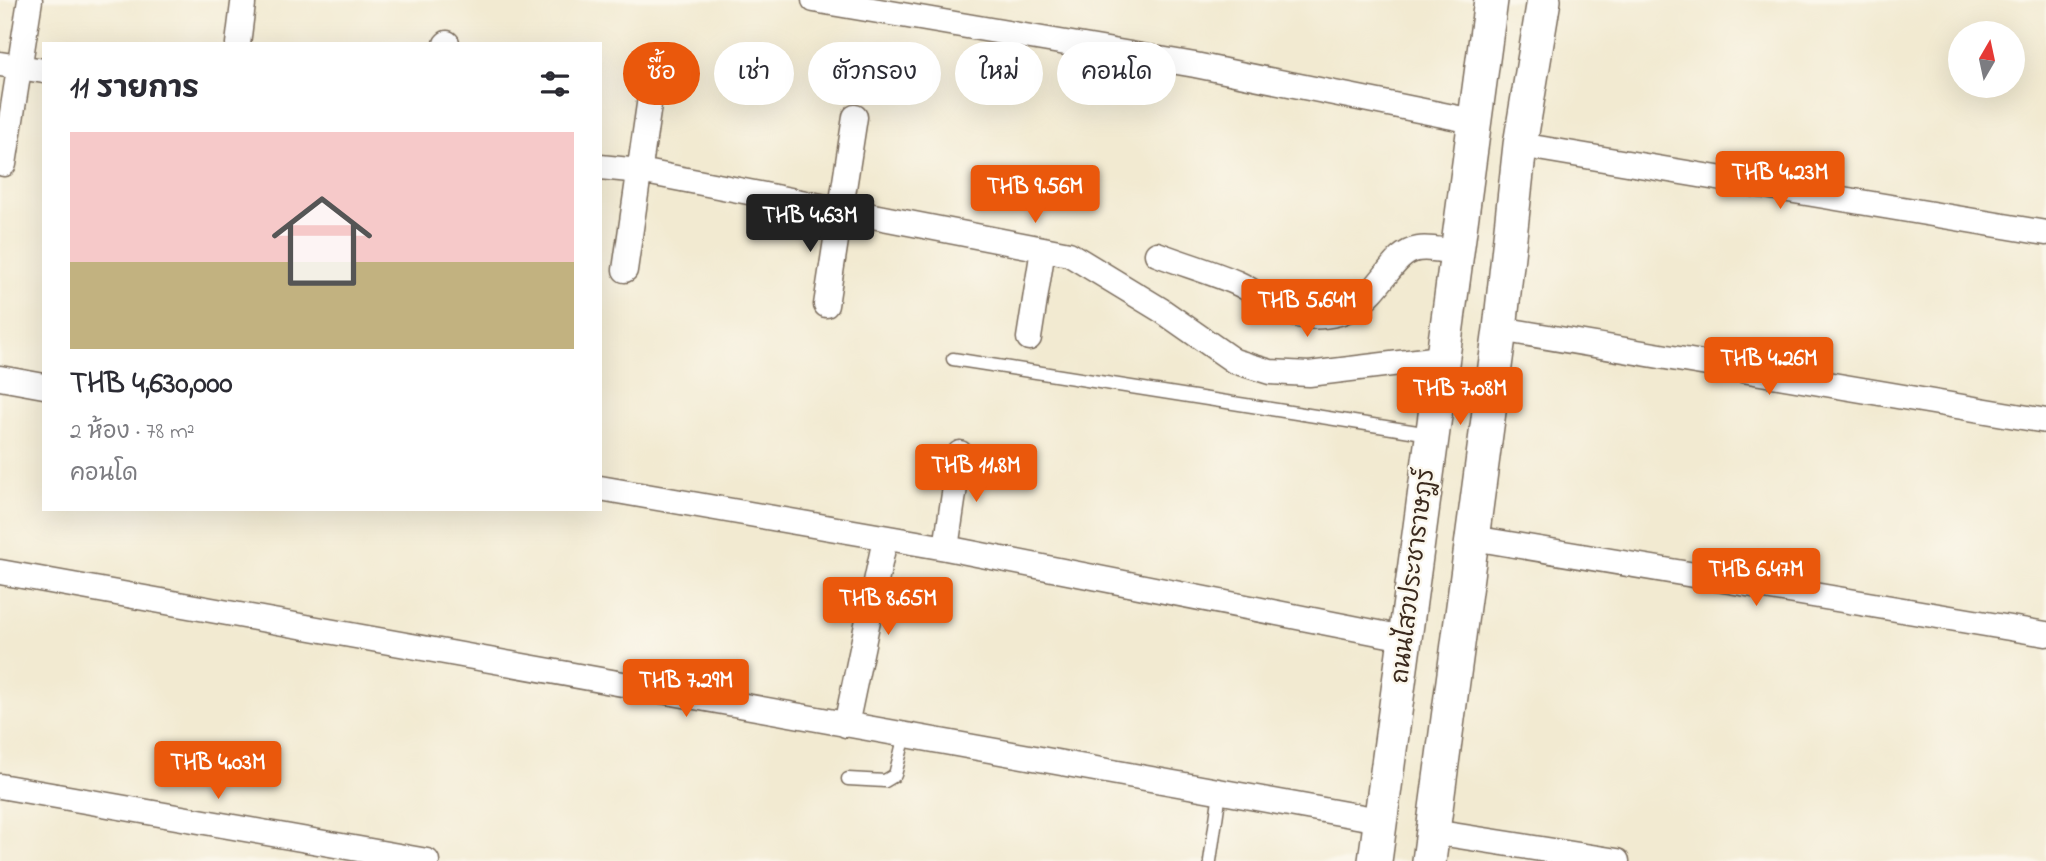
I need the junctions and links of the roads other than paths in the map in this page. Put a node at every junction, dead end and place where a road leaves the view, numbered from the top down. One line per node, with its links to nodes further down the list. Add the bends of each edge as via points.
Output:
1 (30, 0): 7 (street)
2 (814, 0): 10 (street, via 1195,65)
3 (1491, 0): 10 (main road, ถนนไสวประชาราษฎร์)
4 (1544, 0): 11 (main road)
5 (243, 4): 6 (street)
6 (238, 42)
7 (21, 68): 12 (street)
8 (649, 105): 14 (street)
9 (855, 117): 15 (street)
10 (1473, 121): 18 (main road, ถนนไสวประชาราษฎร์)
11 (1520, 145): 16 (street); 22 (main road)
12 (4, 164)
13 (602, 167): 14 (street)
14 (640, 171): 15 (street); 20 (street)
15 (840, 211): 17 (street); 21 (street)
16 (2046, 233)
17 (1043, 250): 23 (street); 24 (street, via 1069,254 1234,361 1270,372 1309,374)
18 (1456, 252): 19 (street, via 1419,248 1405,254 1371,296 1357,305 1339,313 1304,316 1272,305 1240,284); 24 (main road, ถนนไสวประชาราษฎร์)
19 (1157, 254)
20 (625, 270)
21 (826, 305)
22 (1500, 329): 28 (street); 32 (main road)
23 (1029, 338)
24 (1441, 358): 29 (main road, ถนนไสวประชาราษฎร์)
25 (953, 359): 29 (lane)
26 (0, 378): 27 (street)
27 (42, 386)
28 (2046, 421)
29 (1430, 435): 37 (main road, ถนนไสวประชาราษฎร์)
30 (960, 453): 34 (street)
31 (602, 488): 33 (street)
32 (1473, 538): 36 (street); 44 (main road)
33 (885, 539): 34 (street); 38 (street)
34 (946, 548): 37 (street)
35 (0, 572): 38 (street)
36 (2046, 635)
37 (1404, 638): 43 (main road, ถนนไสวประชาราษฎร์)
38 (846, 725): 39 (street)
39 (905, 735): 40 (lane, via 895,775 885,781); 42 (street)
40 (848, 779)
41 (0, 786): 45 (street)
42 (1220, 792): 43 (street); 46 (lane)
43 (1379, 820): 47 (main road, ถนนไสวประชาราษฎร์)
44 (1431, 846): 48 (street)
45 (428, 861)
46 (1210, 861)
47 (1375, 861)
48 (1617, 861)

